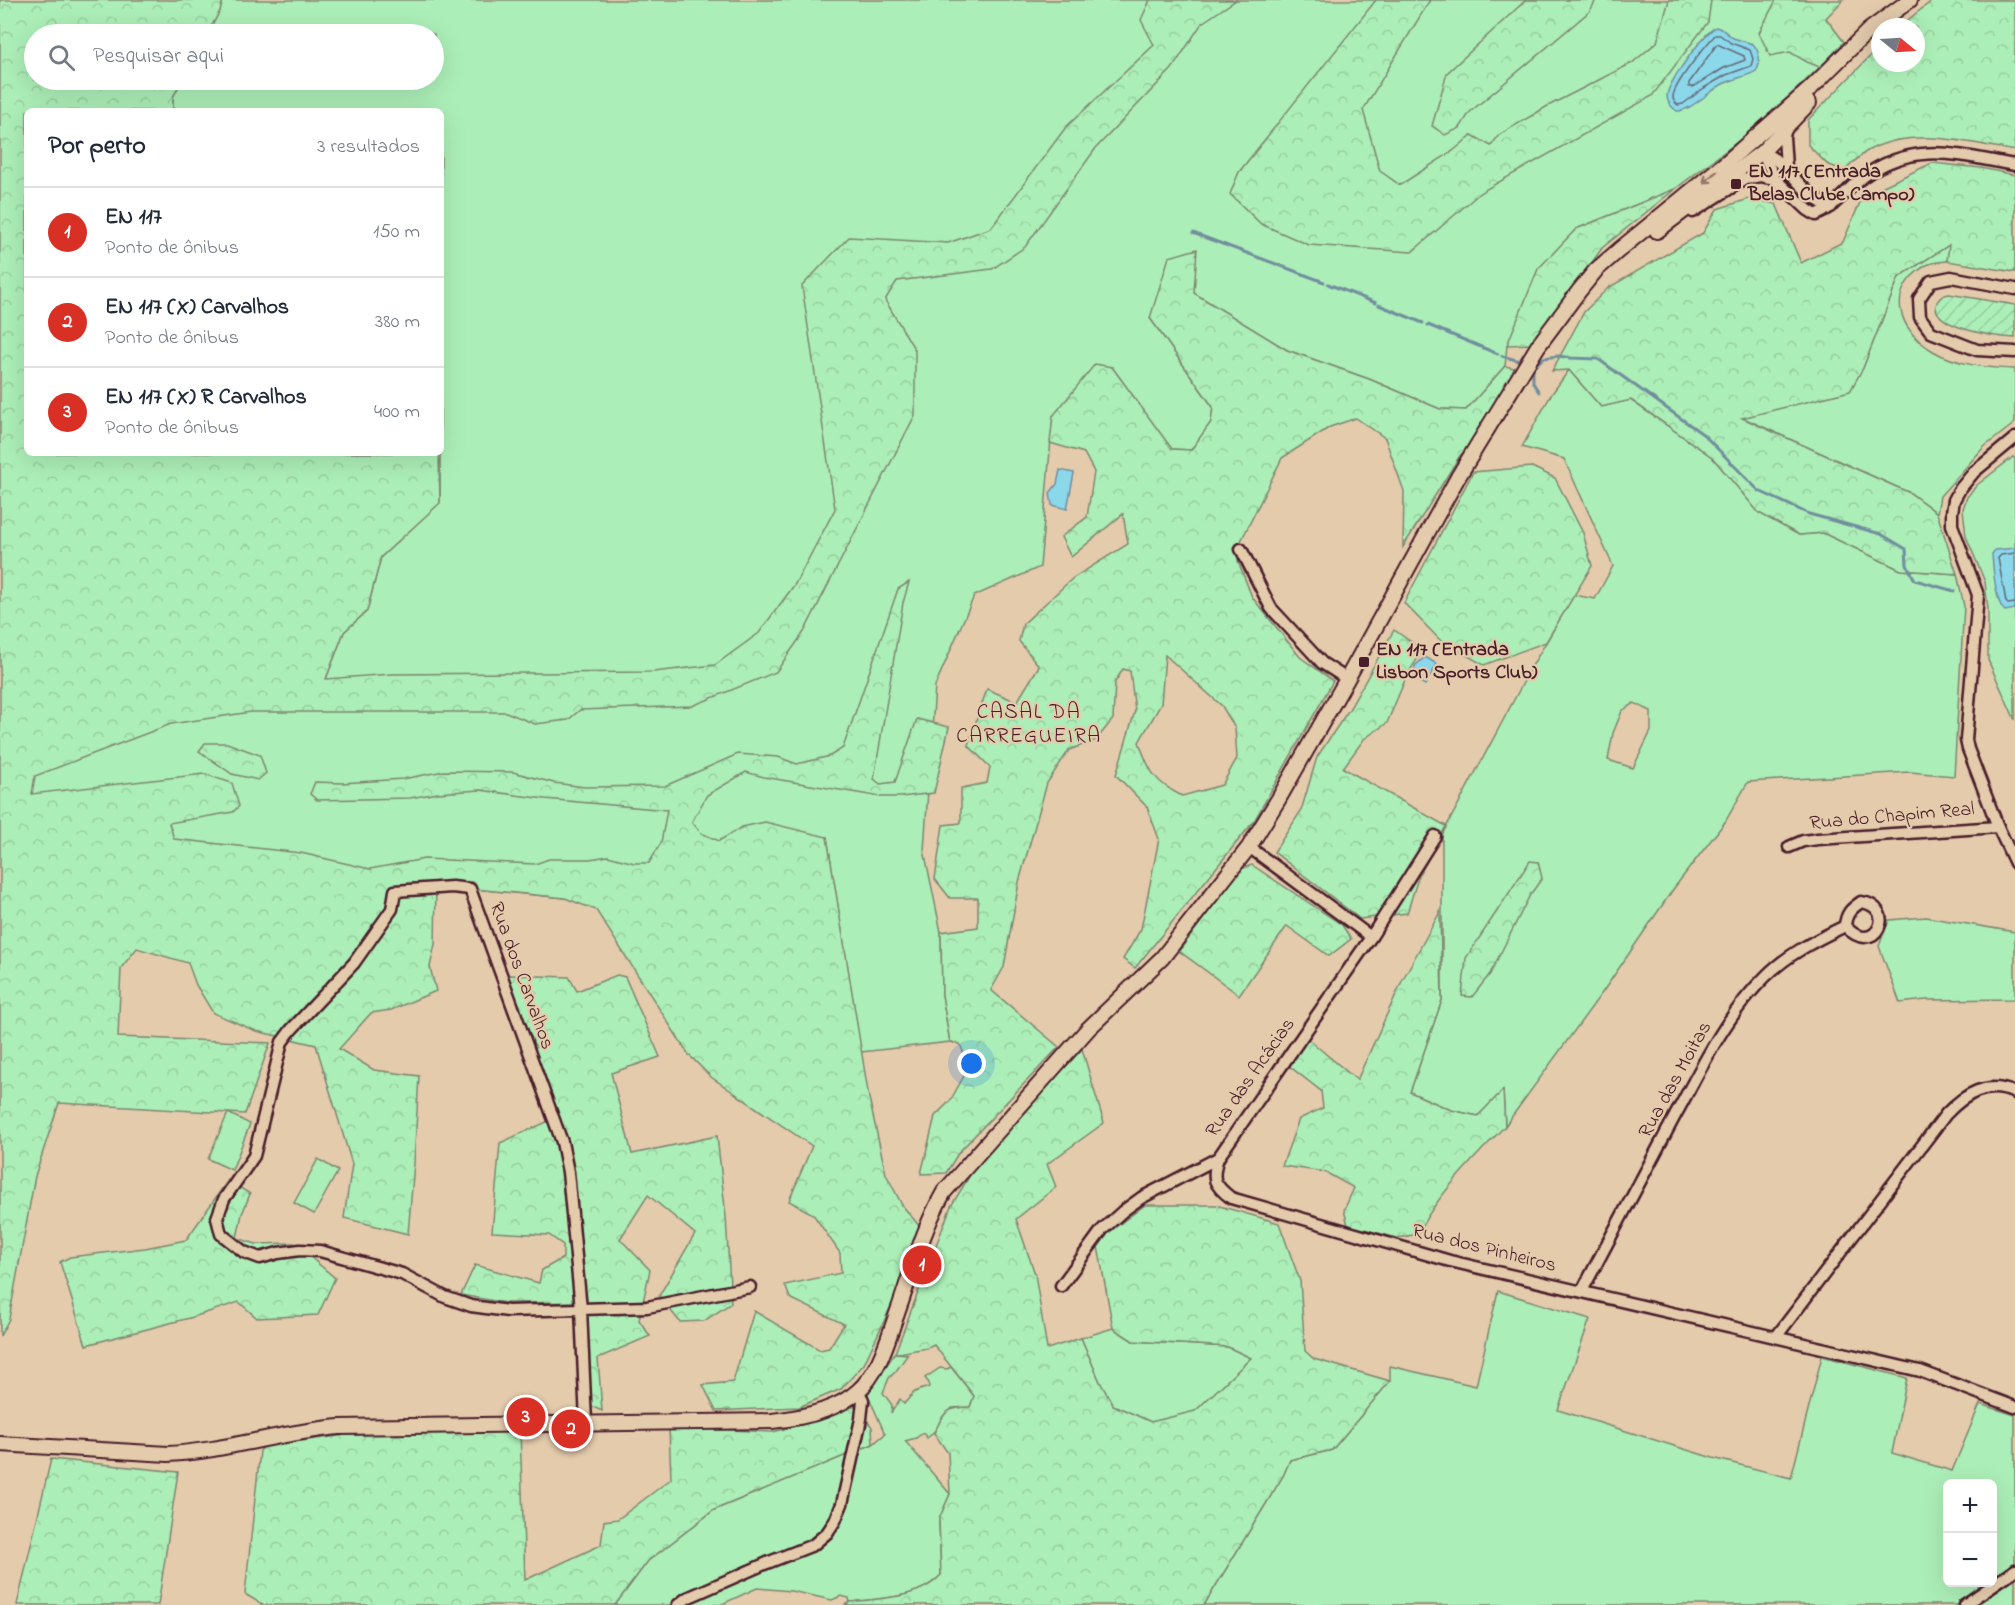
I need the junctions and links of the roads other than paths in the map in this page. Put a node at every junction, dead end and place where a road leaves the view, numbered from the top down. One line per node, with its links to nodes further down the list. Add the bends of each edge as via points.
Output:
1 (1910, 0): 2 (main road)
2 (1894, 12): 3 (main road); 5 (main road, via 1868,31)
3 (1889, 18)
4 (1871, 38): 6 (main road)
5 (1810, 89): 7 (main road, via 1769,135); 8 (main road)
6 (1786, 127): 7 (main road); 10 (street)
7 (1762, 152): 8 (main road); 10 (street); 11 (street); 13 (main road)
8 (1736, 154): 15 (main road, one-way to 15, via 1596,270)
9 (2015, 165): 12 (street, via 1948,153 1897,159 1869,173)
10 (1786, 167): 12 (street, via 1812,197)
11 (1776, 179): 12 (street, via 1816,215); 13 (street, via 1751,177 1738,182)
12 (1831, 207)
13 (1664, 226): 15 (main road)
14 (2015, 289): 16 (street, via 1951,277 1931,281 1919,299 1920,317 1931,332 1977,350)
15 (1579, 291): 19 (main road, via 1538,346 1458,477)
16 (2015, 352)
17 (2015, 438): 20 (street, via 1974,472 1960,489 1952,512 1952,525 1978,595 1966,740)
18 (1241, 549): 19 (street, via 1271,608 1322,663)
19 (1347, 680): 22 (main road)
20 (1998, 827): 23 (street, Rua do Chapim Real, via 1818,839); 24 (street)
21 (1436, 836): 26 (street, Rua das Acácias)
22 (1249, 847): 26 (street); 34 (main road, via 1162,958 1088,1029 948,1187 932,1218 885,1347)
23 (1789, 847)
24 (2015, 863)
25 (1845, 926): 31 (street, Rua das Moitas, via 1786,959 1734,1014)
26 (1371, 937): 28 (street, Rua das Acácias)
27 (2015, 1093): 33 (street, via 1995,1087 1979,1089 1961,1098)
28 (1218, 1158): 30 (street, Rua das Acácias, via 1123,1210 1102,1230); 31 (street, Rua dos Pinheiros, via 1215,1181 1231,1198 1450,1261)
29 (750, 1287): 32 (street, via 647,1307)
30 (1061, 1287)
31 (1581, 1291): 33 (street, Rua dos Pinheiros)
32 (581, 1309): 32 (street, Rua dos Carvalhos, via 562,1142 470,889 395,891 393,909 354,963 284,1038 254,1156 224,1199 217,1218 221,1234 244,1252 260,1258 289,1251 320,1251 402,1274 471,1306 508,1311); 36 (street, Rua dos Carvalhos)
33 (1776, 1337): 35 (street, Rua dos Pinheiros, via 1920,1371)
34 (858, 1390): 36 (main road, via 827,1408 785,1420); 39 (street, via 863,1400 861,1419 842,1504 827,1533 813,1545)
35 (2015, 1407)
36 (586, 1423): 37 (main road, via 339,1427 168,1454)
37 (0, 1444)
38 (2015, 1570): 40 (street)
39 (678, 1605)
40 (1964, 1605)

